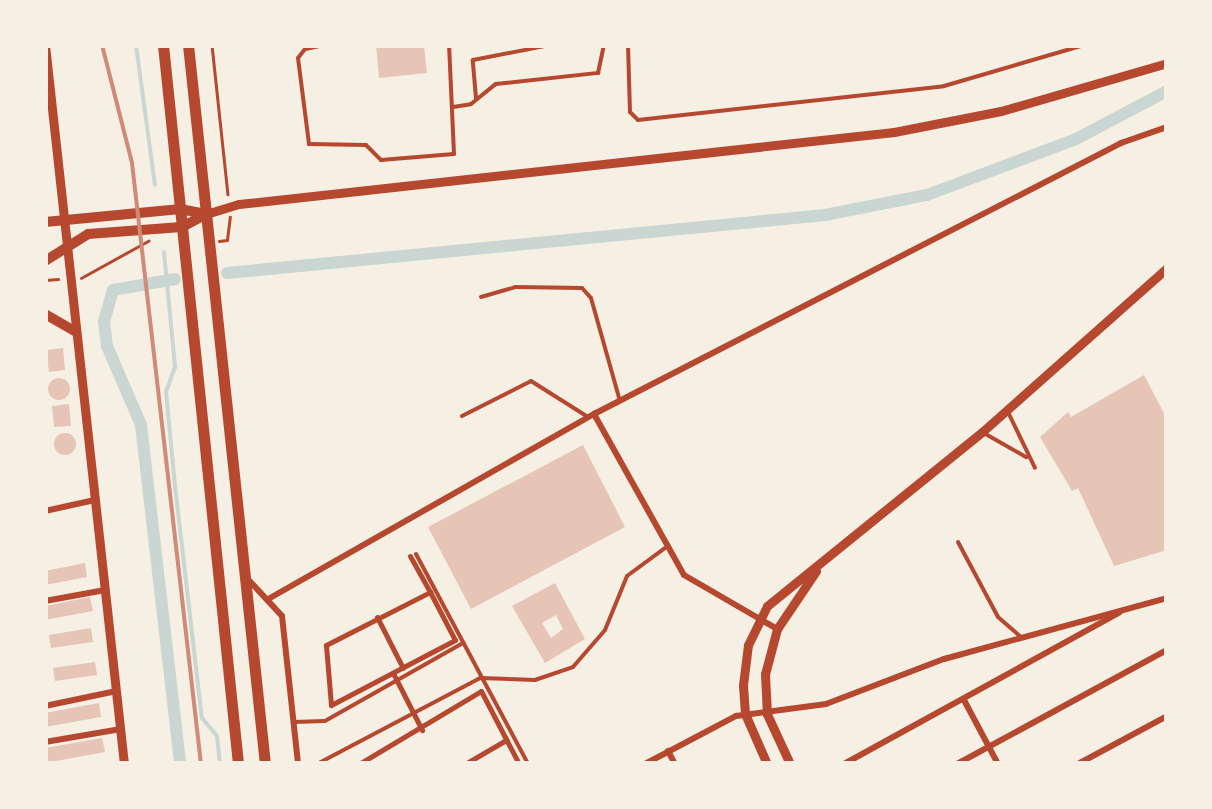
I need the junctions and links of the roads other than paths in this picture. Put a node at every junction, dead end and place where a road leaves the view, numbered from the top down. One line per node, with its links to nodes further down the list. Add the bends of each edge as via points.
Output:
1 (45, 45): 13 (street)
2 (163, 45): 15 (main road)
3 (188, 45): 16 (main road)
4 (324, 45): 12 (lane, via 298,58 312,148 366,145 381,160 448,157 457,144)
5 (449, 45): 12 (lane)
6 (550, 45): 11 (lane, via 473,60)
7 (604, 45): 11 (lane, via 598,73 496,84)
8 (628, 45): 9 (lane, via 630,112 638,120 944,86)
9 (1084, 45)
10 (1167, 63): 16 (street, via 1015,108 894,132 230,206)
11 (476, 98): 12 (lane)
12 (453, 107)
13 (49, 112): 17 (street)
14 (1167, 127): 26 (street, via 1121,143)
15 (180, 209): 16 (main road); 17 (main road); 19 (main road)
16 (206, 214): 19 (main road); 39 (main road)
17 (65, 218): 18 (main road); 20 (street)
18 (45, 222)
19 (182, 227): 20 (main road, via 99,232); 71 (main road)
20 (66, 244): 21 (main road); 25 (street)
21 (45, 261)
22 (1167, 268): 27 (street)
23 (481, 297): 26 (lane, via 514,288 582,288 591,298)
24 (45, 314): 25 (main road)
25 (75, 331): 33 (street)
26 (620, 401): 29 (street)
27 (1007, 410): 30 (street); 31 (lane)
28 (462, 416): 29 (lane, via 531,381)
29 (591, 416): 36 (street); 42 (street)
30 (982, 432): 31 (lane); 38 (street)
31 (1029, 458): 32 (lane)
32 (1035, 468)
33 (96, 499): 34 (street); 40 (street)
34 (45, 511)
35 (958, 542): 49 (lane, via 998,617)
36 (665, 548): 47 (street, via 695,585); 54 (lane, via 634,568 606,630 573,667 535,680)
37 (413, 555): 41 (street); 50 (lane)
38 (818, 568): 47 (street, via 796,579); 48 (street)
39 (245, 576): 42 (street); 72 (main road)
40 (105, 590): 44 (street); 56 (street)
41 (430, 592): 46 (street); 52 (street, via 455,640)
42 (270, 598): 63 (street, via 284,631)
43 (1167, 598): 45 (street)
44 (45, 601)
45 (1123, 610): 49 (street); 57 (street)
46 (377, 617): 52 (street); 53 (street, via 326,644 331,706)
47 (758, 619): 48 (street); 60 (street, via 745,659)
48 (777, 628): 61 (street, via 765,674)
49 (1022, 637): 61 (street, via 826,704)
50 (463, 643): 54 (lane); 55 (lane)
51 (1167, 650): 68 (street)
52 (402, 668): 53 (street)
53 (393, 674): 55 (street)
54 (480, 678): 59 (lane); 78 (lane)
55 (397, 682): 59 (street); 63 (lane, via 325,720)
56 (116, 690): 58 (street); 64 (street)
57 (964, 700): 68 (street); 83 (street)
58 (45, 706)
59 (412, 712): 65 (street); 74 (lane)
60 (745, 714): 61 (street); 69 (street); 81 (street)
61 (767, 714): 82 (street)
62 (1167, 716): 86 (street)
63 (294, 722): 73 (street)
64 (120, 729): 67 (street); 70 (street)
65 (422, 730): 66 (street, via 481,692); 75 (street)
66 (506, 740): 76 (street); 77 (street)
67 (45, 742)
68 (989, 747): 84 (street); 85 (street)
69 (668, 751): 79 (street); 80 (street)
70 (124, 764)
71 (238, 764)
72 (265, 764)
73 (298, 764)
74 (317, 764)
75 (359, 764)
76 (465, 764)
77 (519, 764)
78 (528, 764)
79 (645, 764)
80 (675, 764)
81 (767, 764)
82 (790, 764)
83 (844, 764)
84 (958, 764)
85 (998, 764)
86 (1078, 764)

